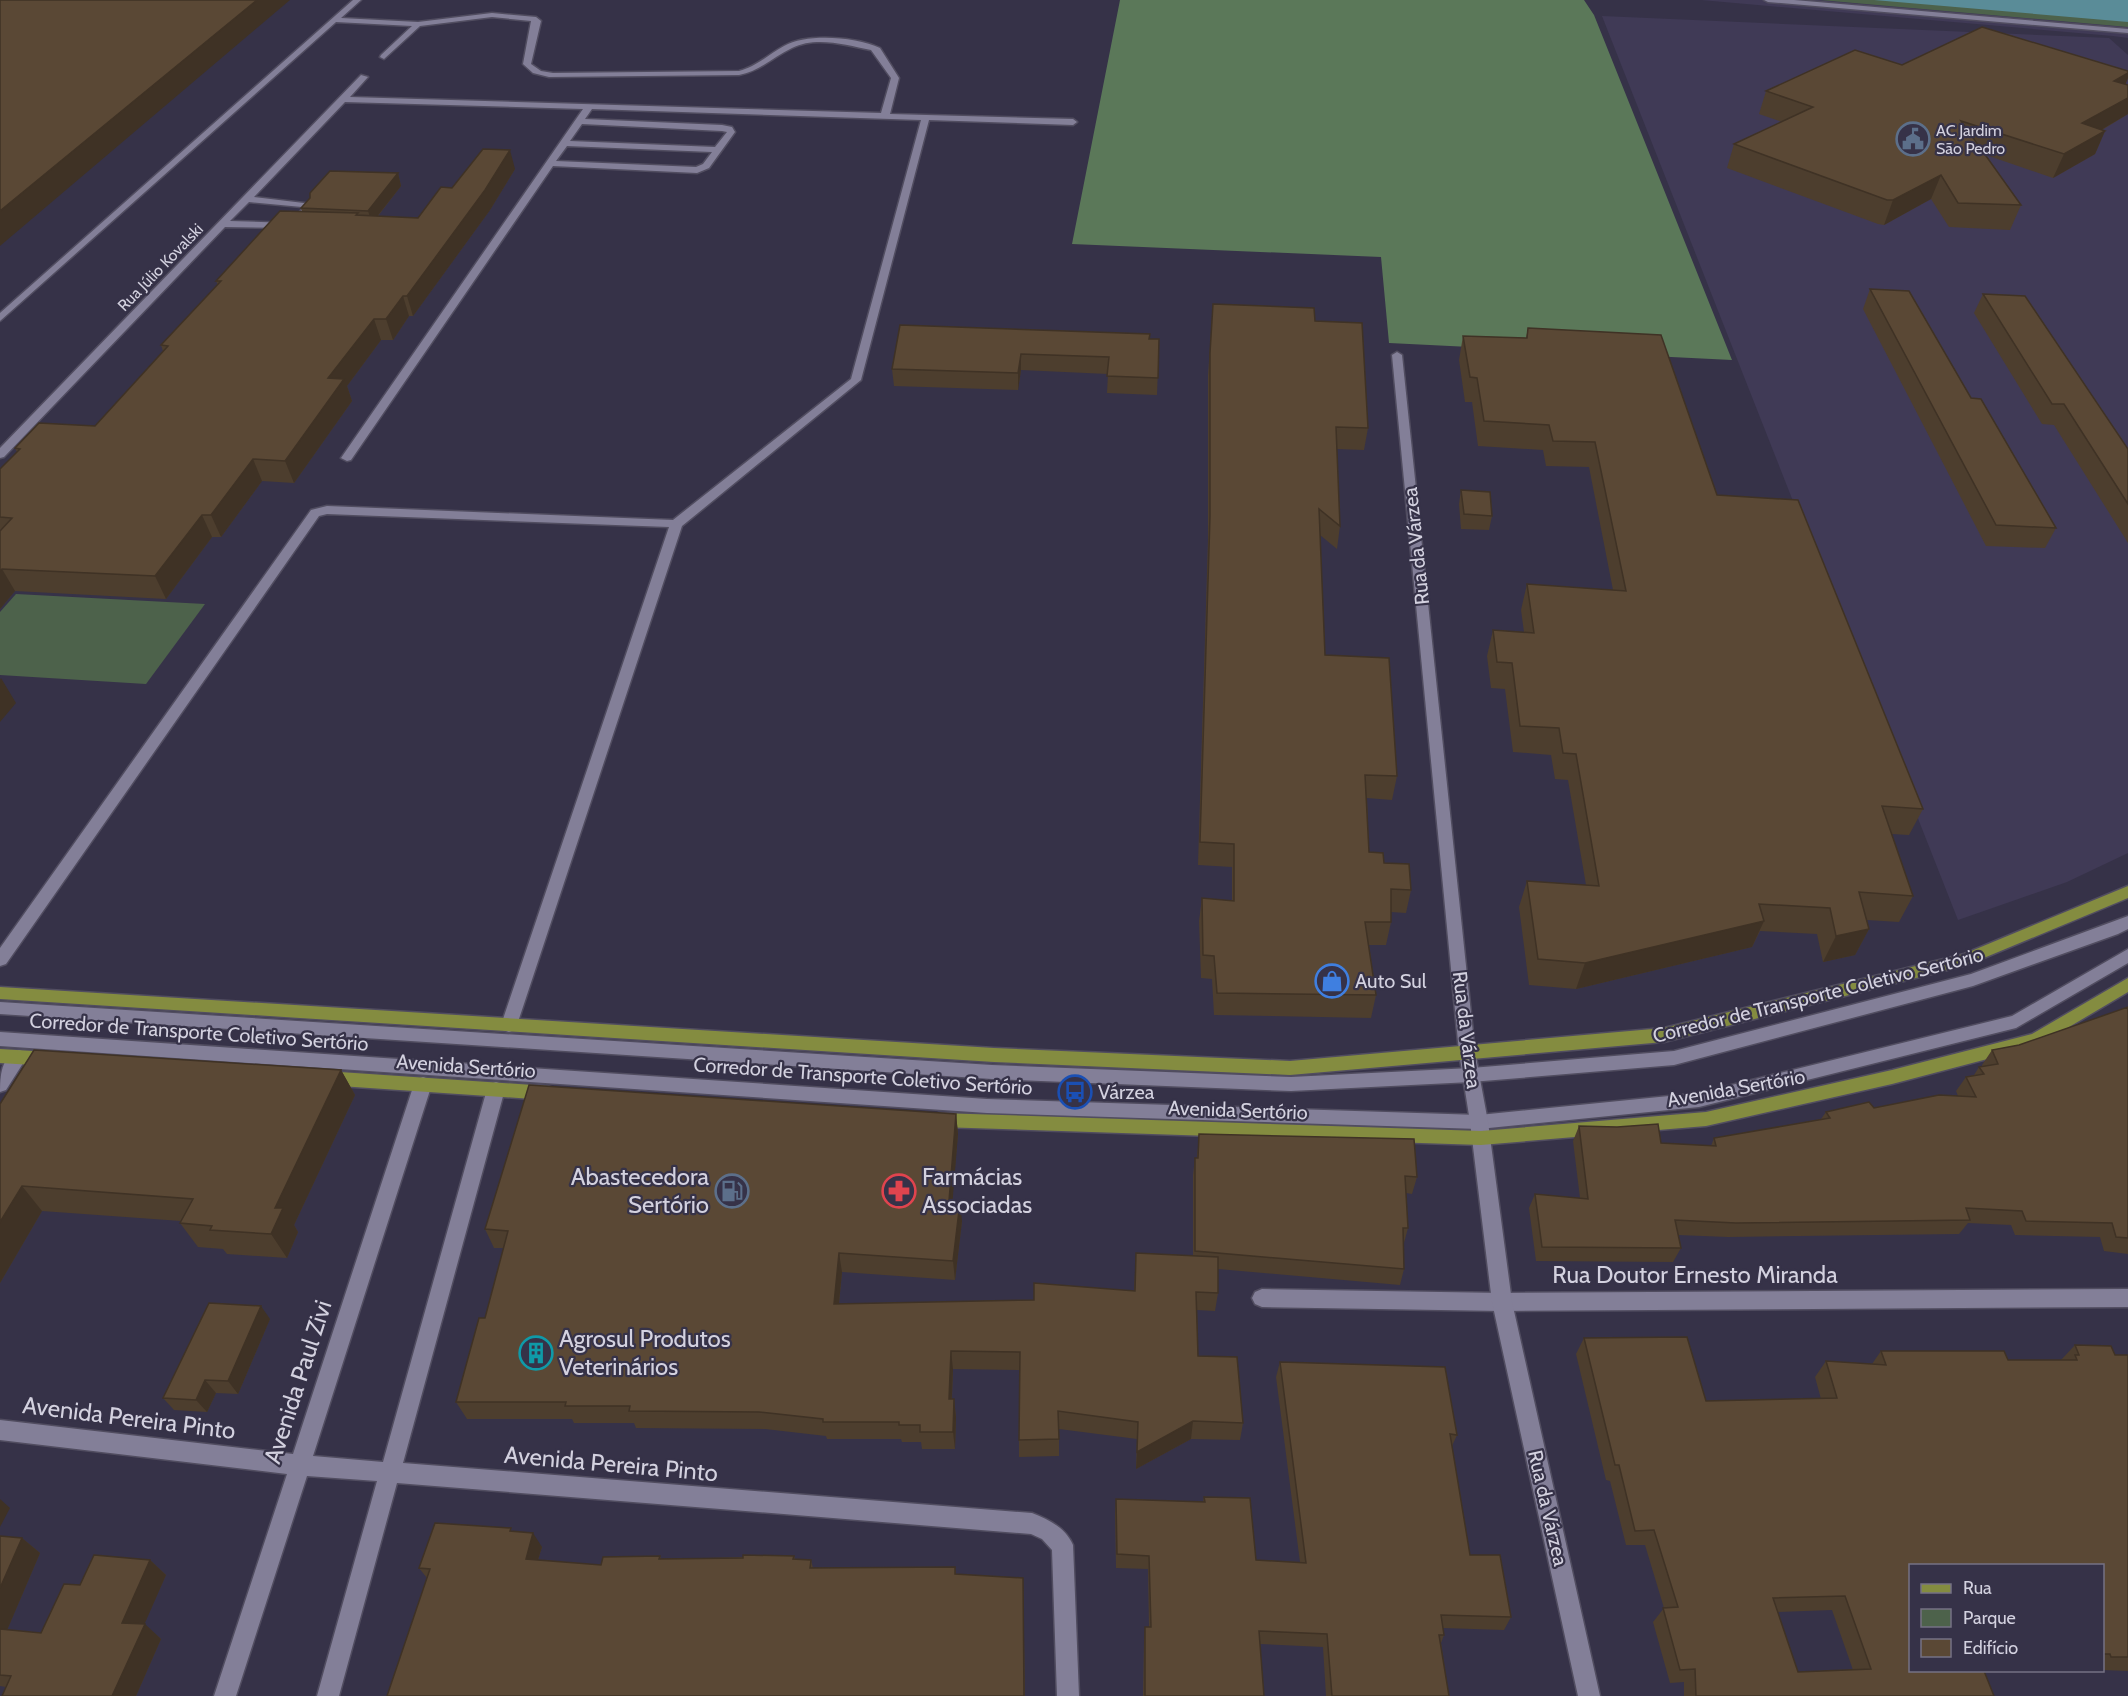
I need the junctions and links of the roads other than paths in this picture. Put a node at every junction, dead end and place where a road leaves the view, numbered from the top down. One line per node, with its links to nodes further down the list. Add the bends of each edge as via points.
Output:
1 (357, 0): 3 (street)
2 (1768, 0): 5 (street)
3 (334, 20): 4 (street); 21 (street)
4 (418, 24): 6 (street); 10 (street, via 492,15 534,19 537,21 527,64 540,74 553,75 739,73 798,42 840,42 873,48 895,78)
5 (2128, 32)
6 (384, 57)
7 (364, 77): 8 (street, Rua Júlio Kovalski)
8 (341, 99): 9 (street); 17 (street, Rua Júlio Kovalski)
9 (589, 107): 10 (street); 12 (street)
10 (885, 116): 11 (street)
11 (926, 117): 13 (street); 25 (street, via 856,380)
12 (579, 121): 14 (street); 15 (street, via 729,129 731,132)
13 (1073, 122)
14 (564, 143): 15 (street); 16 (street)
15 (718, 150): 16 (street, via 698,170)
16 (550, 163): 24 (street)
17 (246, 199): 18 (street, Rua Júlio Kovalski); 19 (street, via 309,206)
18 (222, 224): 19 (street); 23 (street, Rua Júlio Kovalski)
19 (293, 226): 20 (street)
20 (305, 226)
21 (0, 318)
22 (1396, 355): 36 (street, Rua da Várzea)
23 (0, 455)
24 (346, 458)
25 (676, 524): 29 (street, via 327,510 315,513); 33 (street)
26 (2128, 892): 36 (main road, via 1966,959 1664,1035)
27 (2128, 922): 39 (street, Corredor de Transporte Coletivo Sertório, via 1973,980 1674,1058)
28 (2128, 955): 43 (street, via 2016,1021 1699,1100)
29 (0, 960)
30 (2128, 984): 43 (main road, Avenida Sertório, via 2037,1039 1706,1119)
31 (0, 993): 33 (main road)
32 (0, 1008): 39 (street, Corredor de Transporte Coletivo Sertório, via 1004,1072 1291,1084)
33 (509, 1025): 36 (main road, via 994,1055 1290,1068)
34 (0, 1039): 35 (street, Corredor de Transporte Coletivo Sertório)
35 (29, 1041): 38 (street); 40 (street, Corredor de Transporte Coletivo Sertório)
36 (1467, 1052): 39 (street, Rua da Várzea)
37 (0, 1056): 38 (main road, Avenida Sertório)
38 (20, 1057): 40 (main road, Avenida Sertório); 42 (street)
39 (1471, 1075): 43 (street, Rua da Várzea)
40 (425, 1076): 41 (main road, Avenida Sertório); 48 (street, Avenida Paul Zivi)
41 (498, 1081): 43 (main road, Avenida Sertório, via 985,1123); 49 (street)
42 (0, 1085)
43 (1480, 1130): 46 (street, Rua da Várzea)
44 (1262, 1298): 46 (street, Rua Doutor Ernesto Miranda)
45 (2128, 1298): 46 (street, Rua Doutor Ernesto Miranda)
46 (1502, 1302): 53 (street, Rua da Várzea)
47 (0, 1430): 48 (street, Avenida Pereira Pinto)
48 (299, 1465): 49 (street, Avenida Pereira Pinto); 50 (street, Avenida Paul Zivi)
49 (390, 1473): 51 (street); 52 (street, Avenida Pereira Pinto, via 1032,1524 1049,1532 1062,1545)
50 (225, 1696)
51 (328, 1696)
52 (1068, 1696)
53 (1589, 1696)

